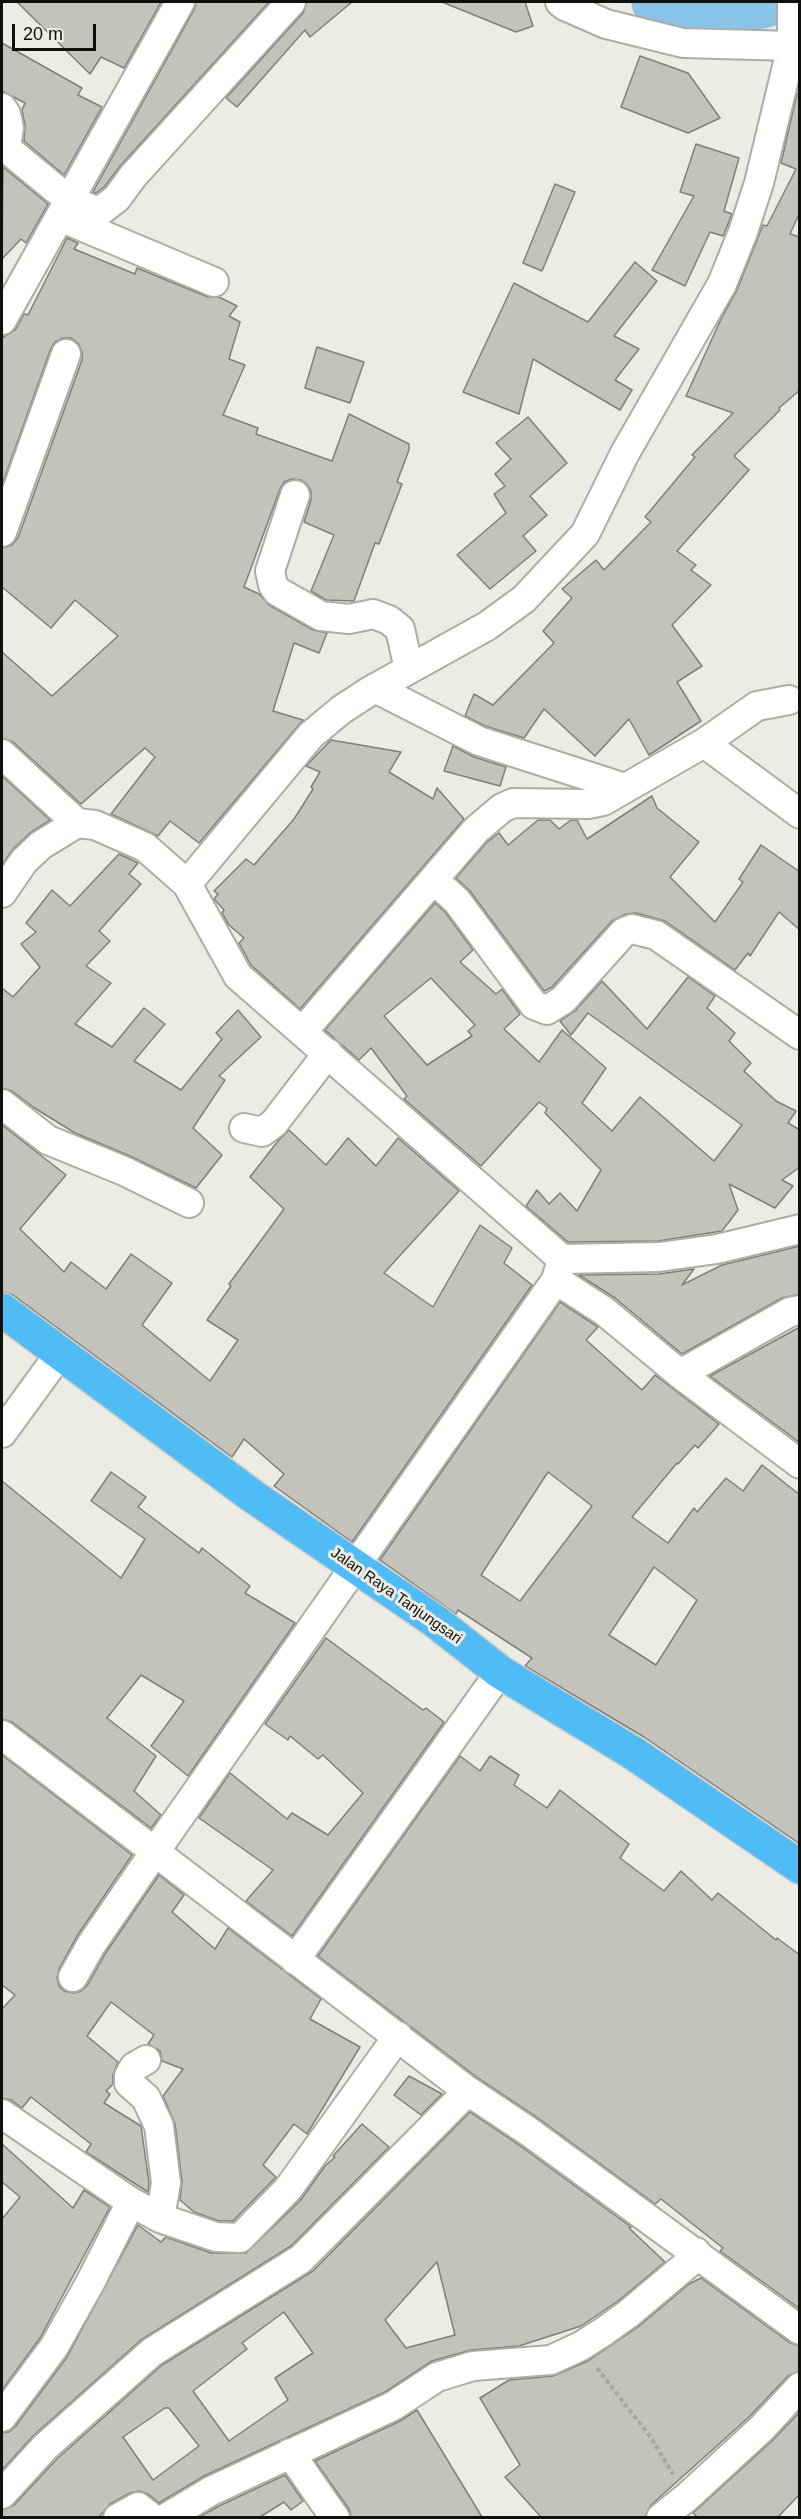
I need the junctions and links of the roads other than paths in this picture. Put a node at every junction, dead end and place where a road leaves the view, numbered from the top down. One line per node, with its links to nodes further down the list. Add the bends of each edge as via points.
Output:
1 (180, 2): 7 (street)
2 (291, 2): 7 (street, via 117,198 99,212)
3 (560, 2): 4 (street, via 606,24 683,43)
4 (792, 24): 13 (street, via 759,183 722,284 625,453 585,534 524,599 487,626)
5 (2, 108): 6 (street, via 9,128)
6 (4, 151): 7 (street)
7 (64, 208): 8 (street); 9 (street)
8 (214, 282)
9 (4, 309)
10 (66, 354): 12 (street)
11 (296, 495): 13 (street, via 270,571 273,585 321,616 349,619 373,614 389,620 400,629)
12 (2, 532)
13 (409, 669): 14 (street)
14 (375, 688): 18 (street, via 479,741); 22 (street, via 310,735)
15 (789, 700): 16 (street, via 757,706)
16 (704, 743): 18 (street); 19 (street)
17 (2, 754): 20 (street)
18 (625, 788): 21 (street, via 603,801 588,804 513,803 490,816)
19 (800, 814)
20 (77, 823): 22 (street, via 95,825 144,848); 23 (street, via 41,845 24,861)
21 (434, 879): 24 (street); 25 (street, via 457,901 534,1005 547,1010 563,1000 624,932 632,929 656,935)
22 (187, 884): 24 (street, via 238,976)
23 (2, 893)
24 (303, 1031): 26 (street)
25 (800, 1035)
26 (328, 1053): 28 (street, via 274,1123 262,1132); 31 (street)
27 (2, 1104): 29 (street, via 48,1140 124,1170)
28 (244, 1128)
29 (189, 1203)
30 (800, 1229): 31 (street, via 717,1249)
31 (559, 1270): 35 (street); 38 (street)
32 (2, 1310): 34 (highway, Jalan Raya Tanjungsari)
33 (800, 1310): 35 (street)
34 (61, 1352): 36 (street); 38 (highway, Jalan Raya Tanjungsari, via 251,1495)
35 (680, 1374): 37 (street)
36 (2, 1433)
37 (800, 1464)
38 (357, 1567): 39 (highway, Jalan Raya Tanjungsari); 41 (street)
39 (500, 1672): 42 (highway, Jalan Raya Tanjungsari, via 633,1753); 43 (street)
40 (2, 1735): 41 (street)
41 (154, 1853): 43 (street); 44 (street)
42 (800, 1867)
43 (295, 1960): 45 (street)
44 (73, 1977)
45 (398, 2036): 47 (street); 50 (street, via 288,2189 240,2238 216,2237)
46 (146, 2060): 50 (street, via 134,2067 129,2083 146,2098 159,2126 166,2183)
47 (468, 2091): 51 (street); 56 (street, via 301,2259 152,2352 45,2447)
48 (2, 2114): 49 (street)
49 (131, 2202): 50 (street); 54 (street, via 54,2347)
50 (160, 2218)
51 (696, 2252): 52 (street); 55 (street, via 690,2262 628,2314 581,2346 551,2360 473,2366 437,2377 393,2406)
52 (800, 2330)
53 (800, 2387): 61 (street, via 761,2429)
54 (2, 2417)
55 (290, 2453): 59 (street); 60 (street)
56 (2, 2494)
57 (118, 2517): 58 (street, via 138,2507)
58 (153, 2517)
59 (166, 2517)
60 (335, 2517)
61 (661, 2517)

